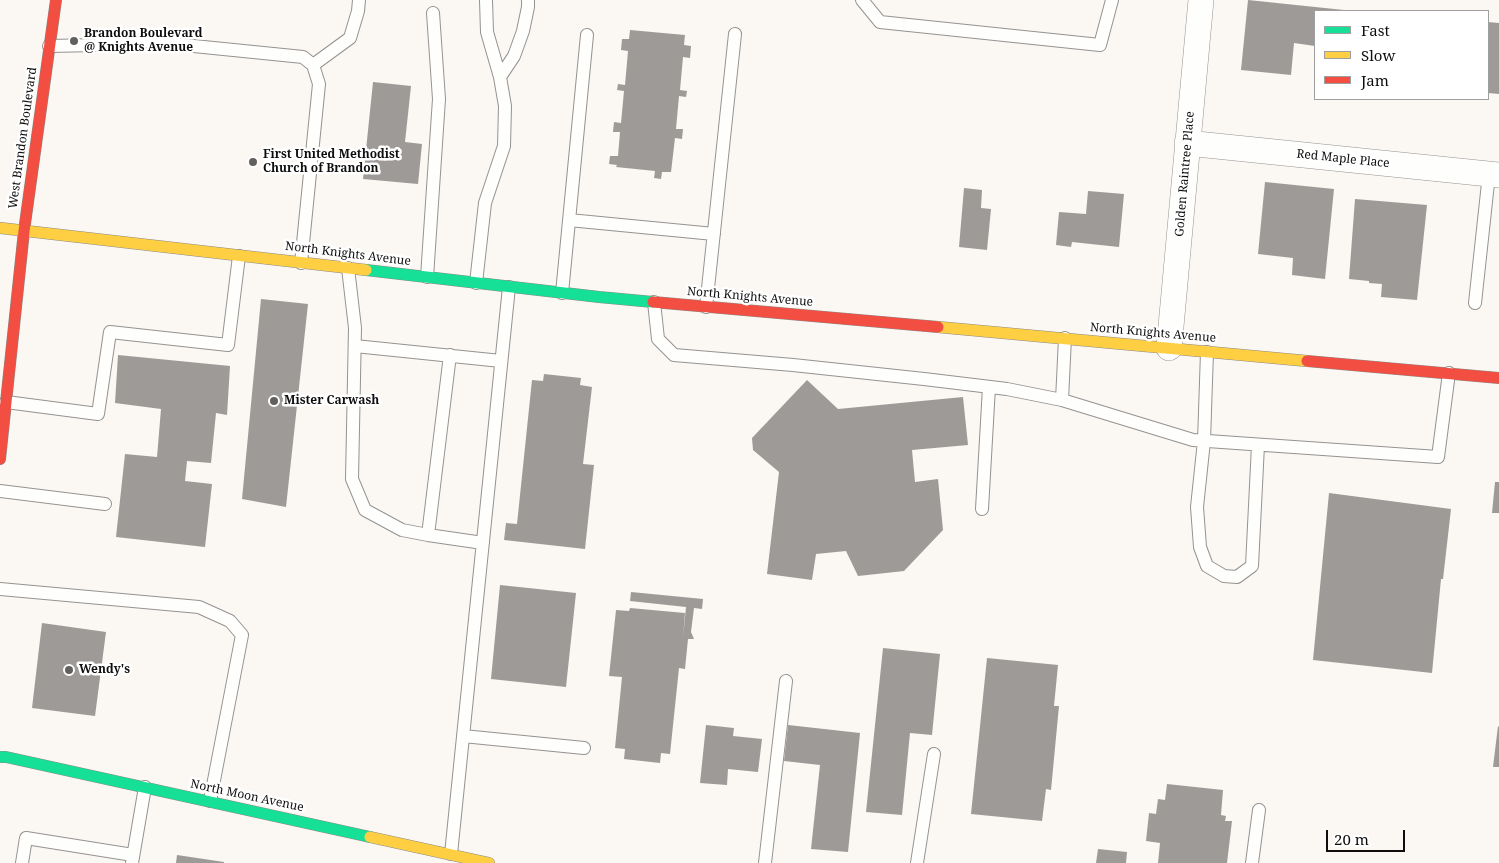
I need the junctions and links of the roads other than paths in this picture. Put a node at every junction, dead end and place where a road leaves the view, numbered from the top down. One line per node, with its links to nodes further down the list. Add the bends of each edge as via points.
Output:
1 (56, 0): 11 (main road, West Brandon Boulevard)
2 (359, 0): 12 (lane, via 350,38)
3 (486, 0): 13 (lane, via 487,32)
4 (528, 0): 13 (lane, via 523,31 514,56)
5 (862, 0): 6 (lane, via 880,22 1100,45)
6 (1112, 0)
7 (1201, 0): 14 (street, Golden Raintree Place)
8 (433, 13): 23 (lane, via 439,99)
9 (735, 34): 19 (lane)
10 (587, 35): 16 (lane)
11 (49, 46): 12 (lane, via 97,46 128,40 144,41 303,57); 18 (main road, West Brandon Boulevard)
12 (313, 65): 21 (lane, via 319,84)
13 (500, 77): 24 (lane, via 505,106 504,146 485,203)
14 (1188, 143): 15 (street, Red Maple Place); 32 (street, Golden Raintree Place)
15 (1494, 174): 28 (lane)
16 (569, 220): 19 (lane); 26 (lane)
17 (0, 228): 18 (main road, North Knights Avenue)
18 (24, 231): 20 (main road, North Knights Avenue); 40 (main road, West Brandon Boulevard)
19 (714, 234): 29 (lane)
20 (239, 256): 21 (main road, North Knights Avenue); 40 (lane, via 228,345 110,332 98,414)
21 (301, 263): 22 (main road, North Knights Avenue)
22 (348, 268): 23 (main road, North Knights Avenue); 31 (lane)
23 (427, 277): 24 (main road, North Knights Avenue)
24 (476, 283): 25 (main road, North Knights Avenue)
25 (509, 287): 26 (main road, North Knights Avenue); 35 (lane)
26 (562, 293): 27 (main road, North Knights Avenue)
27 (654, 302): 29 (main road, North Knights Avenue); 38 (lane, via 658,339 674,355)
28 (1476, 303)
29 (706, 307): 30 (main road, North Knights Avenue)
30 (1065, 338): 32 (main road, North Knights Avenue); 39 (lane)
31 (354, 346): 34 (lane); 47 (lane, via 352,479 365,510 402,530)
32 (1169, 348): 33 (main road, North Knights Avenue)
33 (1207, 352): 36 (main road, North Knights Avenue); 41 (lane)
34 (450, 355): 35 (lane); 47 (lane)
35 (501, 361): 48 (lane)
36 (1449, 373): 37 (main road, North Knights Avenue); 42 (lane, via 1438,457)
37 (1499, 378)
38 (989, 387): 39 (lane); 46 (lane)
39 (1062, 400): 41 (lane)
40 (6, 402): 43 (main road, West Brandon Boulevard)
41 (1204, 441): 42 (lane); 42 (lane, via 1197,507 1200,548 1207,566 1224,576 1237,577 1252,566)
42 (1258, 444)
43 (0, 460)
44 (0, 491): 45 (lane)
45 (105, 504)
46 (982, 509)
47 (428, 535): 48 (lane)
48 (483, 543): 51 (lane)
49 (0, 589): 56 (lane, via 199,607 230,621 242,635)
50 (786, 681): 62 (lane)
51 (463, 736): 52 (lane); 58 (lane)
52 (584, 748)
53 (934, 754): 63 (lane)
54 (0, 756): 55 (main road, North Moon Avenue)
55 (145, 787): 56 (main road, North Moon Avenue); 59 (lane)
56 (210, 802): 58 (main road, North Moon Avenue)
57 (1259, 810): 64 (lane)
58 (451, 854): 61 (main road, North Moon Avenue)
59 (132, 859): 60 (lane, via 26,838)
60 (22, 863)
61 (489, 863)
62 (765, 863)
63 (917, 863)
64 (1252, 863)

